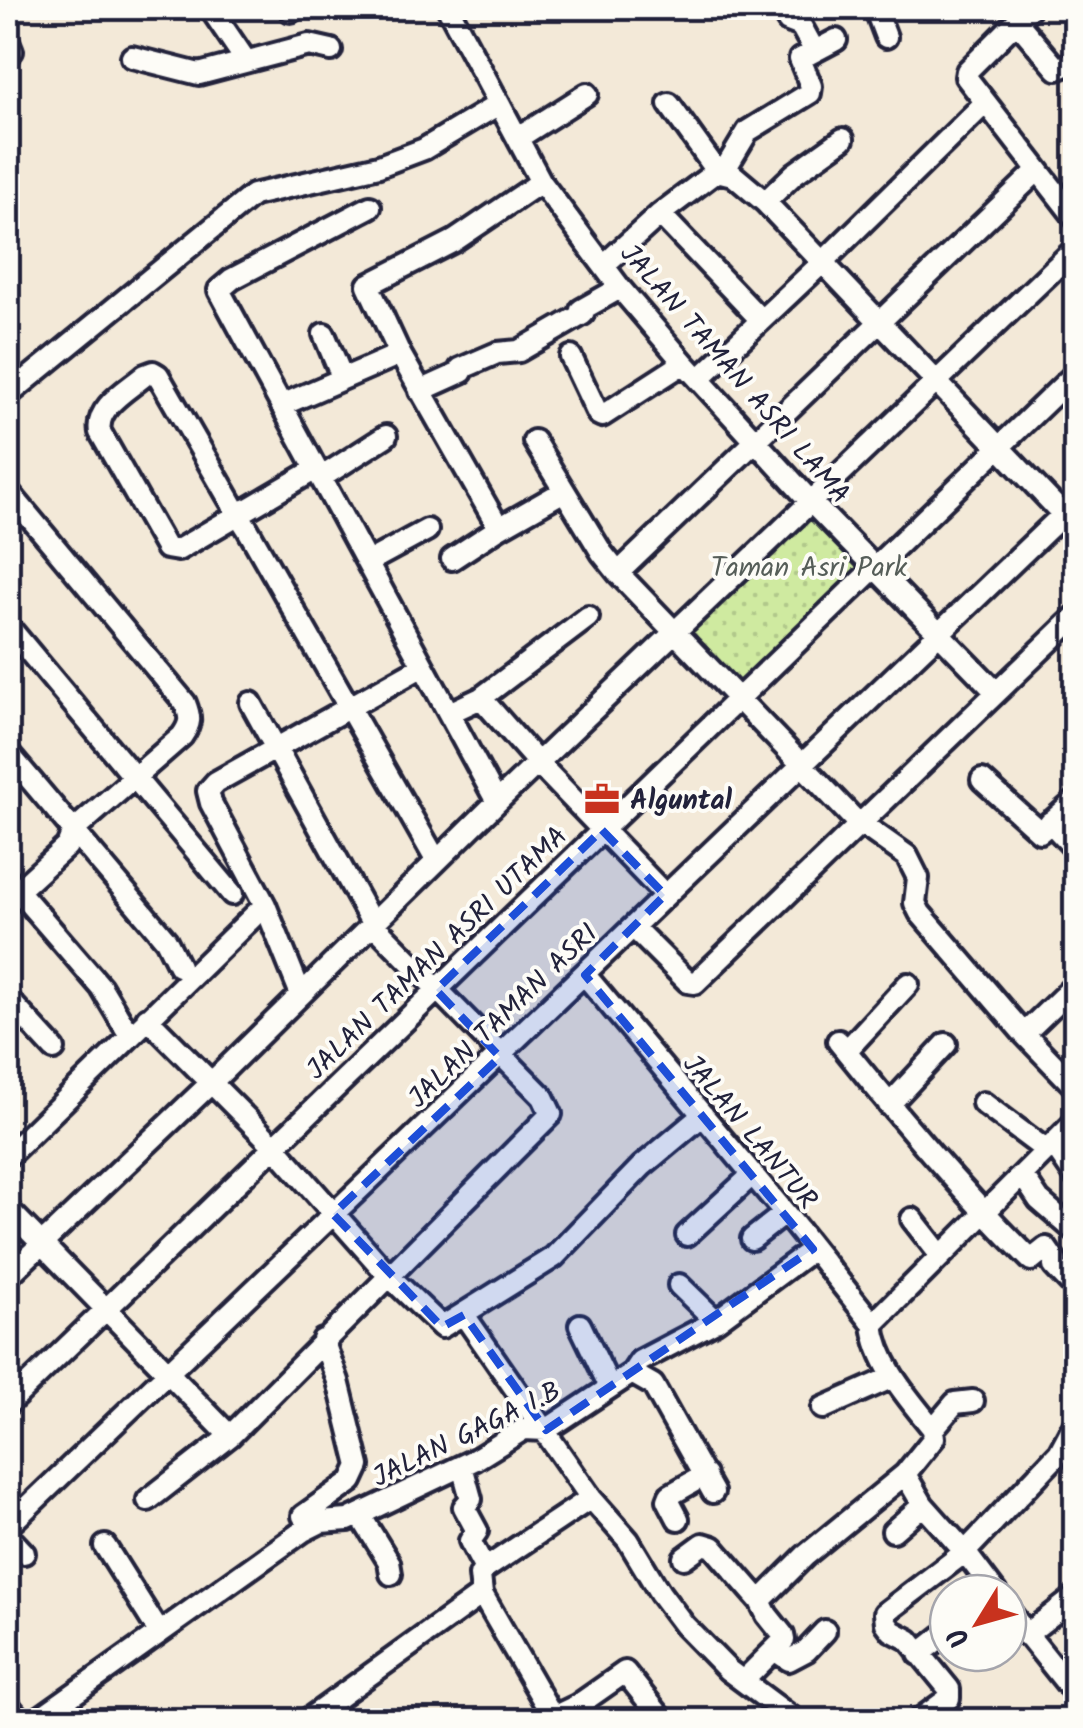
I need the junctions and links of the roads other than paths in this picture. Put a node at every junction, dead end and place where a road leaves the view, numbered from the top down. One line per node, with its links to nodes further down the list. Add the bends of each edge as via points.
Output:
1 (210, 8): 11 (street)
2 (448, 8): 14 (street, JALAN TAMAN ASRI LAMA)
3 (780, 8): 9 (street)
4 (875, 8): 6 (street)
5 (1024, 15): 12 (street, via 1057,69); 16 (street, via 968,71)
6 (886, 36)
7 (836, 40): 9 (street)
8 (331, 50): 11 (street, via 309,45)
9 (814, 50): 20 (street, via 798,61 810,93 748,131)
10 (132, 57): 11 (street, via 199,74)
11 (246, 61)
12 (1076, 61)
13 (587, 94): 17 (street)
14 (498, 104): 17 (street, JALAN TAMAN ASRI LAMA); 40 (street, via 424,149 379,166 252,195)
15 (670, 104): 20 (street)
16 (984, 104): 19 (street); 27 (street)
17 (518, 138): 21 (street, JALAN TAMAN ASRI LAMA)
18 (843, 139): 22 (street)
19 (1038, 170): 25 (street); 31 (street)
20 (720, 171): 22 (street); 24 (street)
21 (541, 182): 28 (street, JALAN TAMAN ASRI LAMA); 33 (street, via 454,241 371,282 369,291)
22 (765, 202): 27 (street)
23 (370, 207): 41 (street, via 219,290)
24 (660, 214): 28 (street); 30 (street)
25 (1076, 219)
26 (1076, 248): 38 (street)
27 (822, 263): 30 (street); 31 (street)
28 (604, 264): 29 (street, JALAN TAMAN ASRI LAMA)
29 (620, 288): 35 (street, JALAN TAMAN ASRI LAMA); 39 (street, via 525,348 474,362)
30 (761, 320): 35 (street)
31 (880, 322): 38 (street); 43 (street)
32 (324, 334): 37 (street)
33 (400, 354): 37 (street); 39 (street)
34 (571, 357): 35 (street, via 602,416)
35 (691, 371): 43 (street, JALAN TAMAN ASRI LAMA)
36 (1076, 373): 45 (street, JALAN TAMAN ASRI UTAMA)
37 (342, 377): 41 (street)
38 (936, 382): 45 (street); 49 (street)
39 (420, 391): 52 (street)
40 (8, 396)
41 (282, 405): 46 (street)
42 (386, 436): 46 (street)
43 (756, 440): 49 (street, JALAN TAMAN ASRI LAMA); 57 (street)
44 (534, 441): 48 (street)
45 (997, 446): 51 (street); 56 (street, JALAN TAMAN ASRI UTAMA)
46 (319, 473): 50 (street); 55 (street)
47 (8, 491): 74 (street, via 185,703 190,723 182,736)
48 (564, 491): 52 (street); 57 (street)
49 (811, 502): 56 (street, JALAN TAMAN ASRI LAMA); 61 (street)
50 (238, 514): 50 (street, via 158,375 145,375 102,412 100,432 166,548 178,550); 68 (street)
51 (1071, 515): 62 (street)
52 (500, 528): 54 (street)
53 (427, 530): 55 (street)
54 (452, 559)
55 (368, 562): 63 (street)
56 (875, 568): 62 (street, JALAN TAMAN ASRI LAMA); 65 (street, JALAN TAMAN ASRI UTAMA)
57 (618, 573): 61 (street)
58 (1076, 616): 64 (street, JALAN TAMAN ASRI)
59 (588, 618): 66 (street)
60 (8, 626): 74 (street)
61 (677, 632): 65 (street); 72 (street)
62 (937, 632): 64 (street, JALAN TAMAN ASRI LAMA); 73 (street)
63 (424, 666): 68 (street); 69 (street)
64 (995, 691): 78 (street, JALAN TAMAN ASRI)
65 (738, 697): 73 (street); 80 (street, JALAN TAMAN ASRI UTAMA)
66 (481, 698): 69 (street); 72 (street)
67 (251, 702): 70 (street)
68 (349, 710): 70 (street); 83 (street)
69 (449, 713): 77 (street)
70 (274, 749): 87 (street, via 208,792); 88 (street)
71 (8, 753): 81 (street)
72 (538, 763): 77 (street); 80 (street)
73 (801, 764): 78 (street); 86 (street)
74 (134, 777): 81 (street); 85 (street)
75 (982, 780): 79 (street)
76 (1076, 800): 79 (street)
77 (496, 802): 83 (street)
78 (861, 824): 89 (street, JALAN TAMAN ASRI, via 692,985); 99 (street, via 907,856 918,878 920,913)
79 (1045, 827): 82 (street)
80 (602, 830): 86 (street); 94 (street, JALAN TAMAN ASRI UTAMA)
81 (72, 831): 84 (street, via 67,846); 90 (street, via 166,940)
82 (1076, 850)
83 (436, 860): 88 (street)
84 (11, 890): 98 (street, via 101,987)
85 (232, 894)
86 (665, 895): 89 (street)
87 (265, 905): 95 (street); 97 (street)
88 (372, 923): 94 (street); 95 (street)
89 (632, 927): 91 (street, JALAN TAMAN ASRI)
90 (179, 966)
91 (585, 975): 102 (street, JALAN TAMAN ASRI); 107 (street, JALAN LANTUR)
92 (908, 984): 106 (street, via 842,1046)
93 (1076, 984): 99 (street)
94 (436, 990): 102 (street); 109 (street, JALAN TAMAN ASRI UTAMA)
95 (300, 992): 103 (street)
96 (8, 999): 101 (street)
97 (147, 1018): 103 (street); 111 (street)
98 (126, 1028)
99 (1024, 1034): 104 (street)
100 (946, 1044): 106 (street)
101 (54, 1049)
102 (500, 1057): 117 (street, JALAN TAMAN ASRI); 127 (street, via 552,1114)
103 (210, 1084): 109 (street); 123 (street)
104 (1076, 1088)
105 (984, 1103): 110 (street)
106 (890, 1105): 118 (street)
107 (703, 1115): 112 (street, JALAN LANTUR); 131 (street, via 642,1166 554,1257)
108 (1076, 1121): 110 (street)
109 (274, 1146): 117 (street); 130 (street, JALAN TAMAN ASRI UTAMA)
110 (1051, 1148): 113 (street); 114 (street)
111 (8, 1156)
112 (751, 1176): 116 (street, JALAN LANTUR); 121 (street)
113 (1023, 1176): 118 (street); 120 (street, via 1038,1200)
114 (1076, 1177)
115 (8, 1209): 123 (street)
116 (785, 1213): 122 (street); 124 (street, JALAN LANTUR)
117 (333, 1214): 127 (street); 136 (street, JALAN TAMAN ASRI)
118 (984, 1214): 125 (street); 129 (street, via 1031,1260 1046,1248)
119 (912, 1219): 125 (street)
120 (1076, 1232)
121 (687, 1235)
122 (752, 1239)
123 (43, 1242): 126 (street); 130 (street)
124 (813, 1249): 132 (street, JALAN GAGA I.B); 133 (street, JALAN LANTUR)
125 (941, 1256): 133 (street)
126 (8, 1276)
127 (390, 1276): 131 (street, via 438,1326); 135 (street)
128 (680, 1285): 132 (street)
129 (1076, 1289)
130 (105, 1307): 136 (street); 141 (street, JALAN TAMAN ASRI UTAMA)
131 (464, 1315): 145 (street)
132 (716, 1321): 137 (street, JALAN GAGA I.B, via 640,1361)
133 (873, 1324): 138 (street, JALAN LANTUR)
134 (580, 1325): 139 (street)
135 (323, 1340): 146 (street); 153 (street, via 359,1466 352,1481)
136 (170, 1372): 146 (street); 155 (street, JALAN TAMAN ASRI)
137 (632, 1373): 139 (street, JALAN GAGA I.B); 154 (street, via 653,1385 709,1483 669,1497)
138 (893, 1377): 142 (street); 144 (street, JALAN LANTUR)
139 (610, 1387): 145 (street, JALAN GAGA I.B)
140 (972, 1401): 144 (street, via 955,1403)
141 (8, 1404)
142 (823, 1408)
143 (1076, 1421): 159 (street, via 1059,1453)
144 (933, 1429): 148 (street, via 929,1446)
145 (546, 1430): 147 (street, JALAN GAGA I.B, via 524,1429); 149 (street)
146 (230, 1436): 150 (street)
147 (462, 1466): 152 (street, JALAN GAGA I.B); 162 (street, via 471,1499 464,1507 478,1531 470,1541)
148 (904, 1474): 151 (street); 167 (street)
149 (592, 1498): 162 (street); 175 (street, via 684,1625)
150 (148, 1500)
151 (923, 1506): 156 (street); 159 (street)
152 (360, 1514): 164 (street); 169 (street, JALAN GAGA I.B, via 312,1526)
153 (303, 1516)
154 (678, 1519)
155 (8, 1526)
156 (893, 1531)
157 (8, 1536): 160 (street)
158 (105, 1546): 169 (street)
159 (965, 1552): 163 (street); 174 (street, via 888,1608 884,1618 892,1631)
160 (24, 1553)
161 (684, 1558): 167 (street, via 708,1544)
162 (485, 1569): 165 (street)
163 (981, 1573)
164 (391, 1574)
165 (482, 1594): 178 (street, via 553,1717); 179 (street, via 346,1689)
166 (1076, 1596): 170 (street)
167 (760, 1601): 173 (street, via 784,1638)
168 (825, 1631): 173 (street, via 790,1660)
169 (159, 1632): 181 (street, JALAN GAGA I.B)
170 (1028, 1633)
171 (1028, 1637): 176 (street)
172 (928, 1647): 174 (street)
173 (774, 1650): 175 (street)
174 (919, 1654): 184 (street, via 950,1693)
175 (743, 1681): 183 (street)
176 (1076, 1695)
177 (8, 1704): 180 (street)
178 (584, 1713): 182 (street, via 625,1672)
179 (321, 1716)
180 (20, 1720)
181 (38, 1720)
182 (663, 1720)
183 (795, 1720)
184 (918, 1720)

